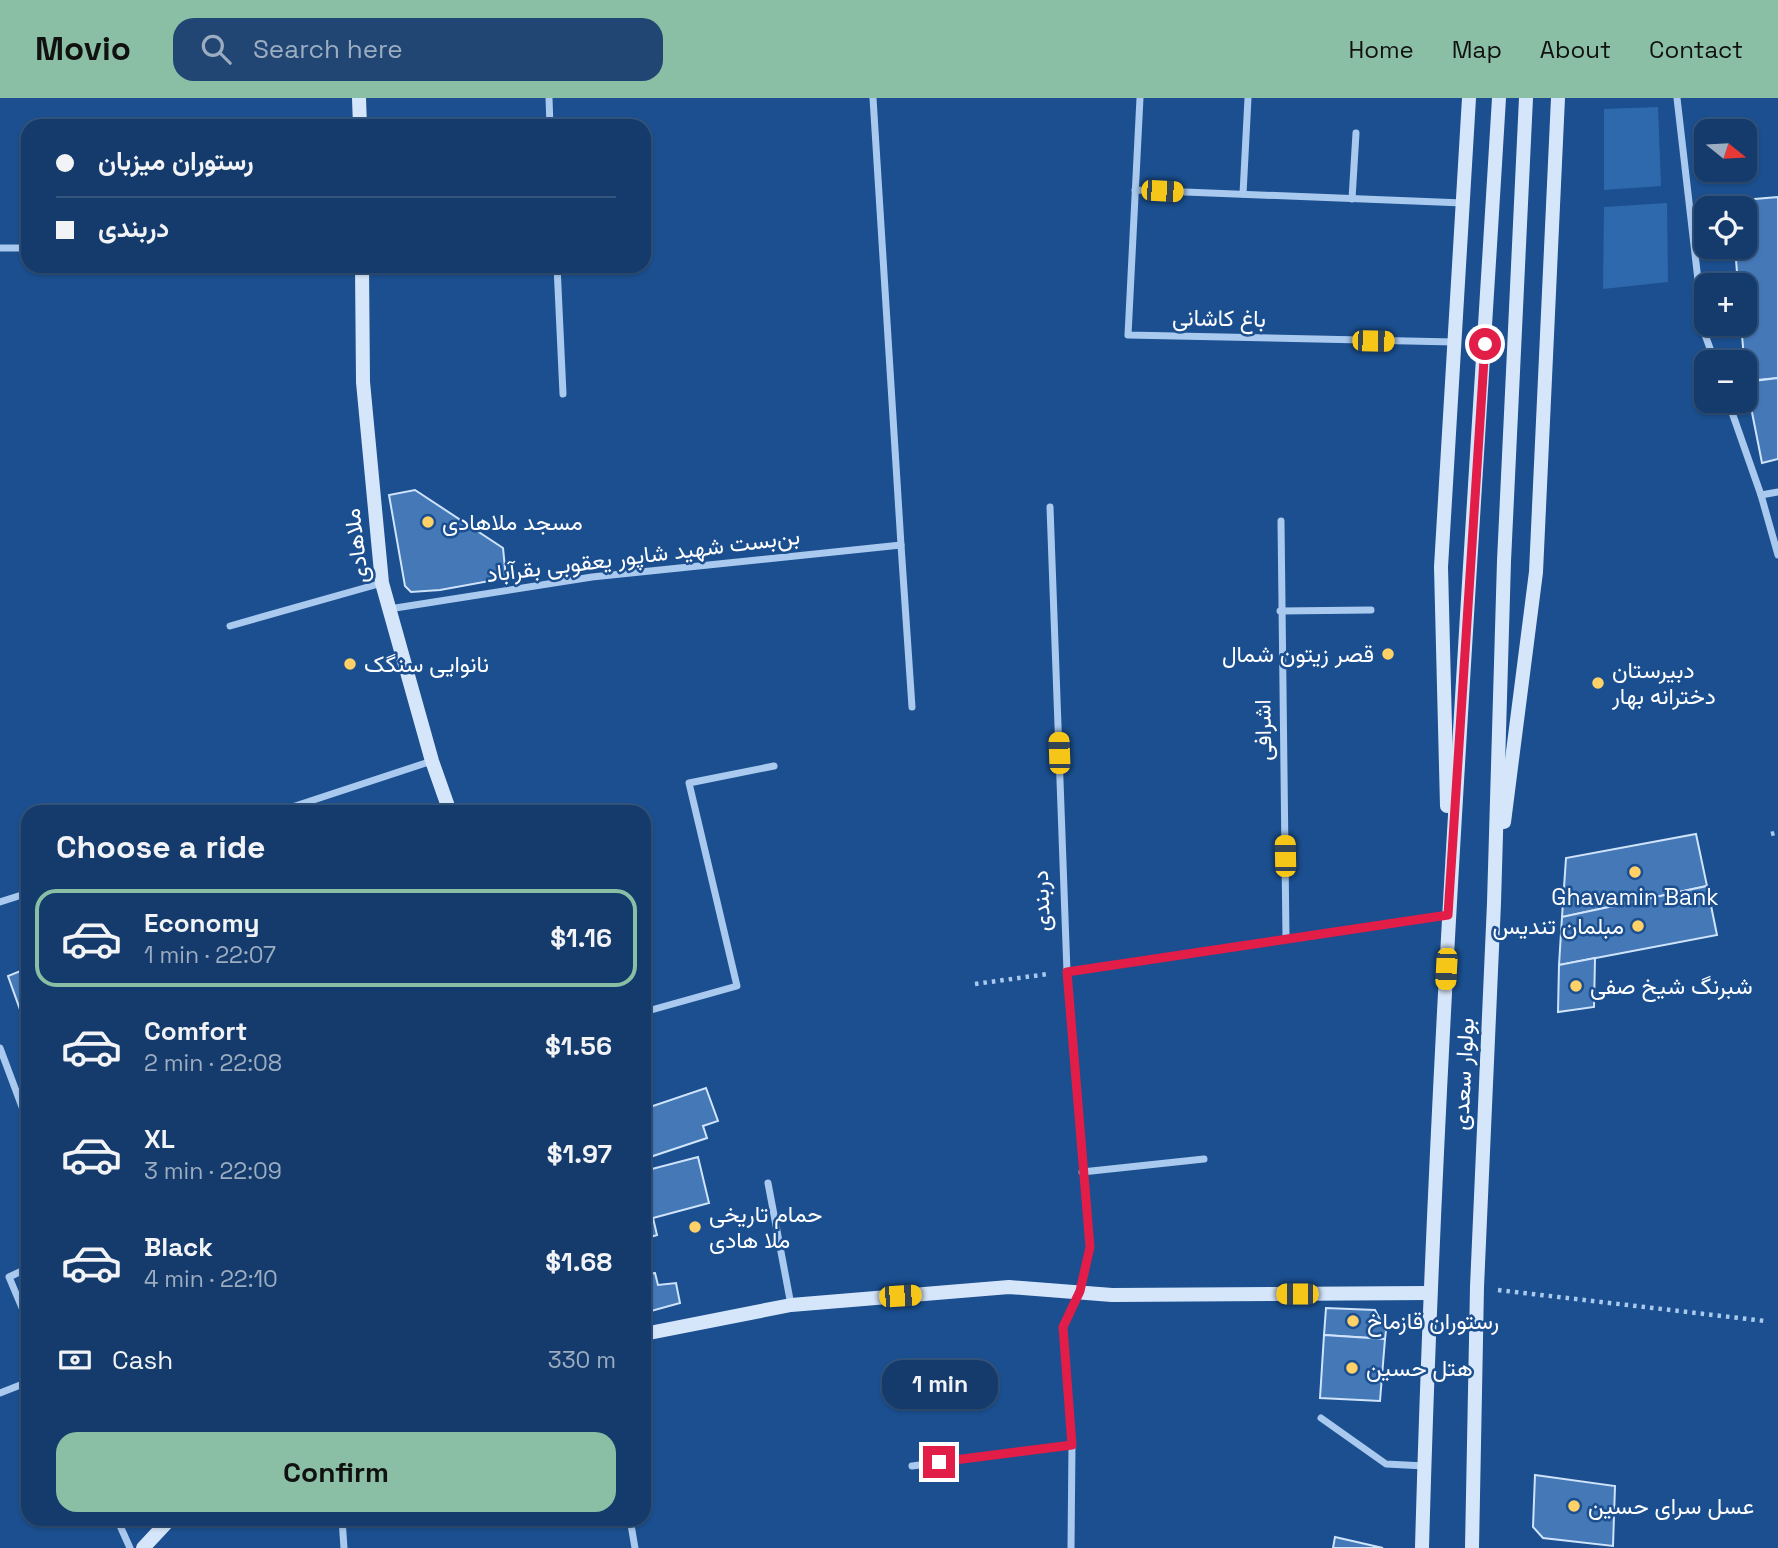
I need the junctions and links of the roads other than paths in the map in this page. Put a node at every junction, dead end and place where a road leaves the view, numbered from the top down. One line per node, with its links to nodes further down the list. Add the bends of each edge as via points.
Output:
1 (359, 98): 11 (main road)
2 (549, 98): 12 (street)
3 (873, 98): 30 (street)
4 (1140, 98): 14 (street, باغ کاشانی)
5 (1248, 98): 15 (street)
6 (1469, 98): 17 (main road)
7 (1499, 98): 43 (main road, بولوار سعدی)
8 (1526, 98): 45 (main road, بولوار سعدی, via 1504,561)
9 (1558, 98): 45 (main road, via 1536,572)
10 (1677, 98): 23 (street, via 1704,331)
11 (360, 119)
12 (550, 119)
13 (1356, 133): 16 (street)
14 (1135, 190): 15 (street); 22 (street, باغ کاشانی, via 1128,335)
15 (1243, 194): 16 (street)
16 (1352, 199): 17 (street)
17 (1463, 203): 22 (main road)
18 (0, 248): 19 (street)
19 (21, 248)
20 (362, 273): 32 (main road, ملاهادی, via 363,382)
21 (557, 273): 24 (street)
22 (1455, 342): 43 (main road, via 1441,567)
23 (1711, 350)
24 (563, 394)
25 (1732, 413): 27 (street)
26 (1778, 492): 27 (street)
27 (1761, 495): 31 (street)
28 (1050, 507): 48 (street, دربندی)
29 (1281, 521): 35 (street, اشرافی)
30 (901, 545): 33 (street, بن‌بست شهید شاپور یعقوبی بقرآباد, via 592,577); 37 (street)
31 (1778, 555)
32 (382, 583): 33 (main road, ملاهادی); 36 (street)
33 (389, 609): 38 (main road, ملاهادی)
34 (1371, 610): 35 (street)
35 (1280, 611): 47 (street, اشرافی)
36 (230, 626)
37 (912, 707)
38 (432, 761): 40 (street); 41 (main road, ملاهادی)
39 (774, 766): 49 (street, via 689,783 737,986)
40 (298, 805)
41 (448, 805)
42 (21, 895): 44 (street)
43 (1449, 897): 46 (main road, بولوار سعدی)
44 (0, 902)
45 (1494, 903): 77 (main road, بولوار سعدی, via 1476,1287)
46 (1448, 915): 47 (street); 57 (main road, بولوار سعدی)
47 (1286, 938): 48 (street)
48 (1067, 972): 53 (street, دربندی)
49 (651, 1010)
50 (0, 1048): 51 (street)
51 (21, 1104)
52 (1204, 1159): 53 (street)
53 (1082, 1172): 56 (street, دربندی, via 1090,1247)
54 (768, 1183): 58 (street)
55 (21, 1271): 59 (street, via 9,1277)
56 (1080, 1291): 57 (main road, via 1111,1296); 58 (main road, via 1009,1287); 64 (street, دربندی, via 1063,1327)
57 (1429, 1293): 66 (main road, بولوار سعدی)
58 (792, 1304): 60 (main road)
59 (21, 1305)
60 (651, 1333)
61 (21, 1385): 62 (street)
62 (0, 1393)
63 (1321, 1418): 66 (street, via 1386,1464)
64 (1072, 1445): 65 (street); 75 (street, دربندی)
65 (912, 1466)
66 (1424, 1466): 76 (main road, بولوار سعدی)
67 (120, 1526): 71 (street)
68 (164, 1526): 72 (main road)
69 (342, 1526): 73 (street)
70 (631, 1526): 74 (street)
71 (130, 1548)
72 (144, 1548)
73 (344, 1548)
74 (635, 1548)
75 (1071, 1548)
76 (1422, 1548)
77 (1472, 1548)

